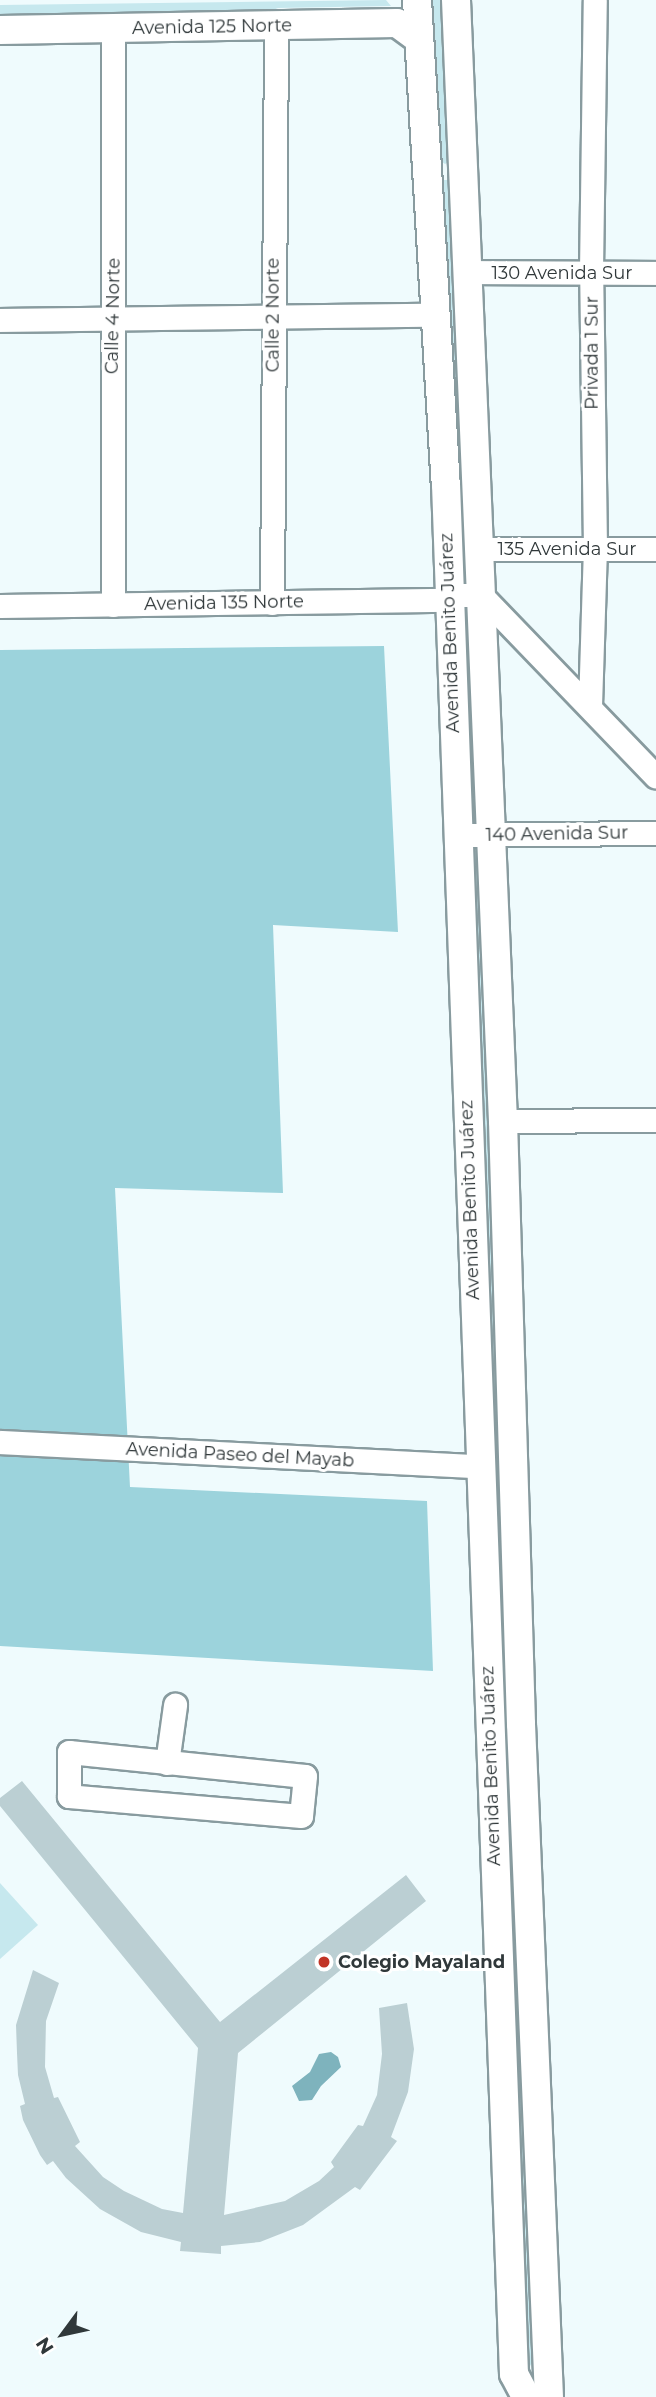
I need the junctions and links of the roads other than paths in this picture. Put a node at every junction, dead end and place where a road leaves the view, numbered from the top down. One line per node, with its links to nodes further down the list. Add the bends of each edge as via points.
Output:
1 (417, 0): 7 (main road, Avenida Benito Juárez)
2 (456, 0): 9 (main road, Avenida Benito Juárez)
3 (595, 0): 10 (street, Privada 1 Sur)
4 (276, 26): 5 (main road, Avenida 125 Norte); 7 (main road, Avenida 125 Norte, via 397,23); 14 (street, Calle 2 Norte)
5 (113, 28): 6 (main road, Avenida 125 Norte); 15 (street, Calle 4 Norte)
6 (0, 30)
7 (419, 39): 8 (main road, Avenida Benito Juárez)
8 (426, 162): 9 (main road, via 444,172); 13 (main road, Avenida Benito Juárez)
9 (462, 163): 11 (main road, Avenida Benito Juárez)
10 (591, 271): 11 (street, 130 Avenida Sur); 12 (street, 130 Avenida Sur); 17 (street, Privada 1 Sur)
11 (468, 272): 18 (main road, Avenida Benito Juárez)
12 (656, 273)
13 (435, 315): 14 (street); 21 (main road, Avenida Benito Juárez)
14 (272, 316): 15 (street); 22 (street, Calle 2 Norte)
15 (114, 319): 16 (street); 23 (street, Calle 4 Norte)
16 (0, 320)
17 (595, 548): 18 (street, 135 Avenida Sur); 19 (street, 135 Avenida Sur); 25 (street, Privada 1 Sur)
18 (478, 549): 20 (main road, Avenida Benito Juárez)
19 (656, 549)
20 (481, 595): 21 (street, Avenida 135 Norte); 25 (street); 29 (main road, Avenida Benito Juárez)
21 (449, 600): 22 (street, Avenida 135 Norte); 28 (main road, Avenida Benito Juárez)
22 (272, 603): 23 (street, Avenida 135 Norte)
23 (113, 605): 24 (street, Avenida 135 Norte)
24 (0, 606)
25 (590, 706): 26 (street)
26 (656, 777)
27 (656, 832): 29 (street, 140 Avenida Sur)
28 (457, 835): 29 (street, 140 Avenida Sur); 33 (main road, Avenida Benito Juárez)
29 (489, 835): 31 (main road, Avenida Benito Juárez)
30 (656, 1120): 31 (street)
31 (503, 1121): 37 (main road, Avenida Benito Juárez, via 521,1724)
32 (0, 1442): 33 (street, Avenida Paseo del Mayab)
33 (480, 1466): 36 (main road, Avenida Benito Juárez, via 514,2374)
34 (168, 1704): 35 (street)
35 (159, 1762): 35 (street, via 69,1752 69,1796 301,1816 304,1776)
36 (526, 2397)
37 (549, 2397)

